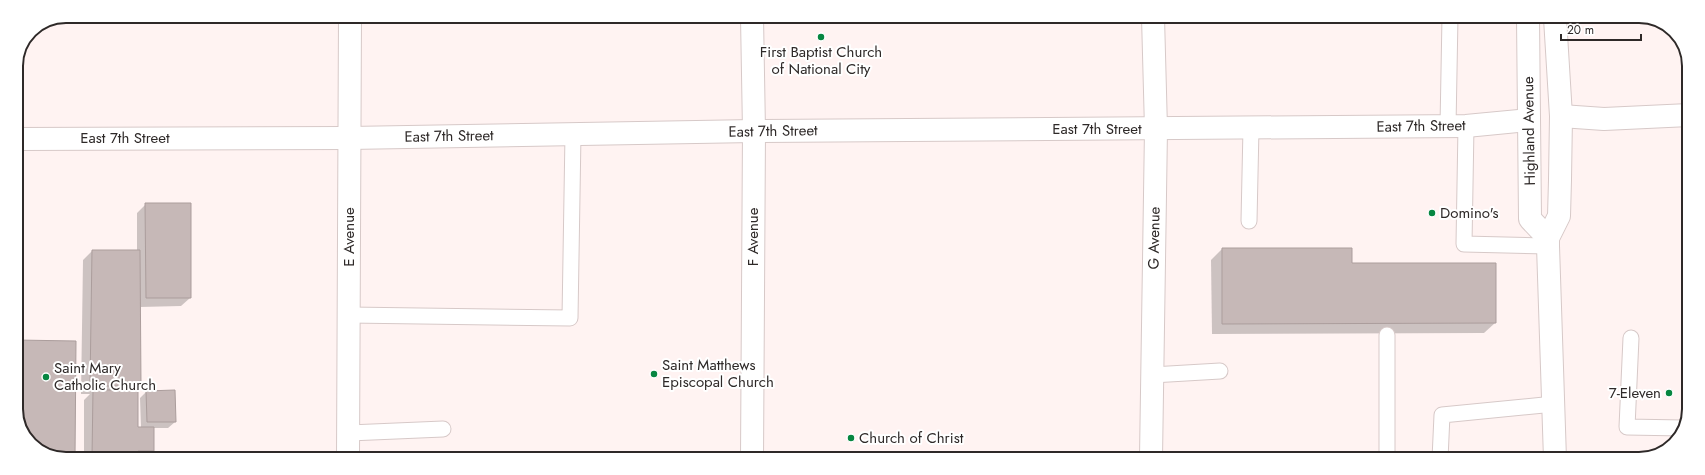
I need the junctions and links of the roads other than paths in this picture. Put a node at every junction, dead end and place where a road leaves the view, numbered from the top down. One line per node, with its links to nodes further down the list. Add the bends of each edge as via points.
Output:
1 (350, 23): 15 (street, E Avenue)
2 (752, 23): 13 (street, F Avenue)
3 (1154, 23): 11 (street, G Avenue)
4 (1450, 23): 10 (lane)
5 (1528, 23): 9 (street, Highland Avenue)
6 (1555, 23): 8 (street, Highland Avenue)
7 (1682, 115): 8 (street, via 1604,119)
8 (1561, 116): 18 (street, Highland Avenue, via 1559,216)
9 (1529, 120): 10 (street, East 7th Street); 18 (street, Highland Avenue, via 1530,219)
10 (1457, 126): 12 (street, East 7th Street); 18 (lane, via 1464,244)
11 (1156, 128): 12 (street, East 7th Street); 13 (street, East 7th Street); 23 (street, G Avenue)
12 (1251, 128): 17 (lane)
13 (754, 131): 14 (street, East 7th Street); 29 (street, F Avenue)
14 (573, 134): 15 (street, East 7th Street); 19 (lane, via 570,318)
15 (350, 138): 16 (street, East 7th Street); 19 (street, E Avenue)
16 (23, 139)
17 (1249, 220)
18 (1548, 242): 24 (street, Highland Avenue)
19 (349, 314): 27 (street, E Avenue)
20 (1387, 335): 31 (lane)
21 (1631, 338): 25 (lane, via 1627,427)
22 (1220, 371): 23 (lane)
23 (1152, 375): 30 (street, G Avenue)
24 (1554, 404): 32 (lane, via 1442,415); 33 (street, Highland Avenue)
25 (1678, 428)
26 (443, 429): 27 (lane)
27 (348, 433): 28 (street, E Avenue)
28 (348, 452)
29 (752, 452)
30 (1151, 452)
31 (1387, 452)
32 (1440, 452)
33 (1555, 452)

